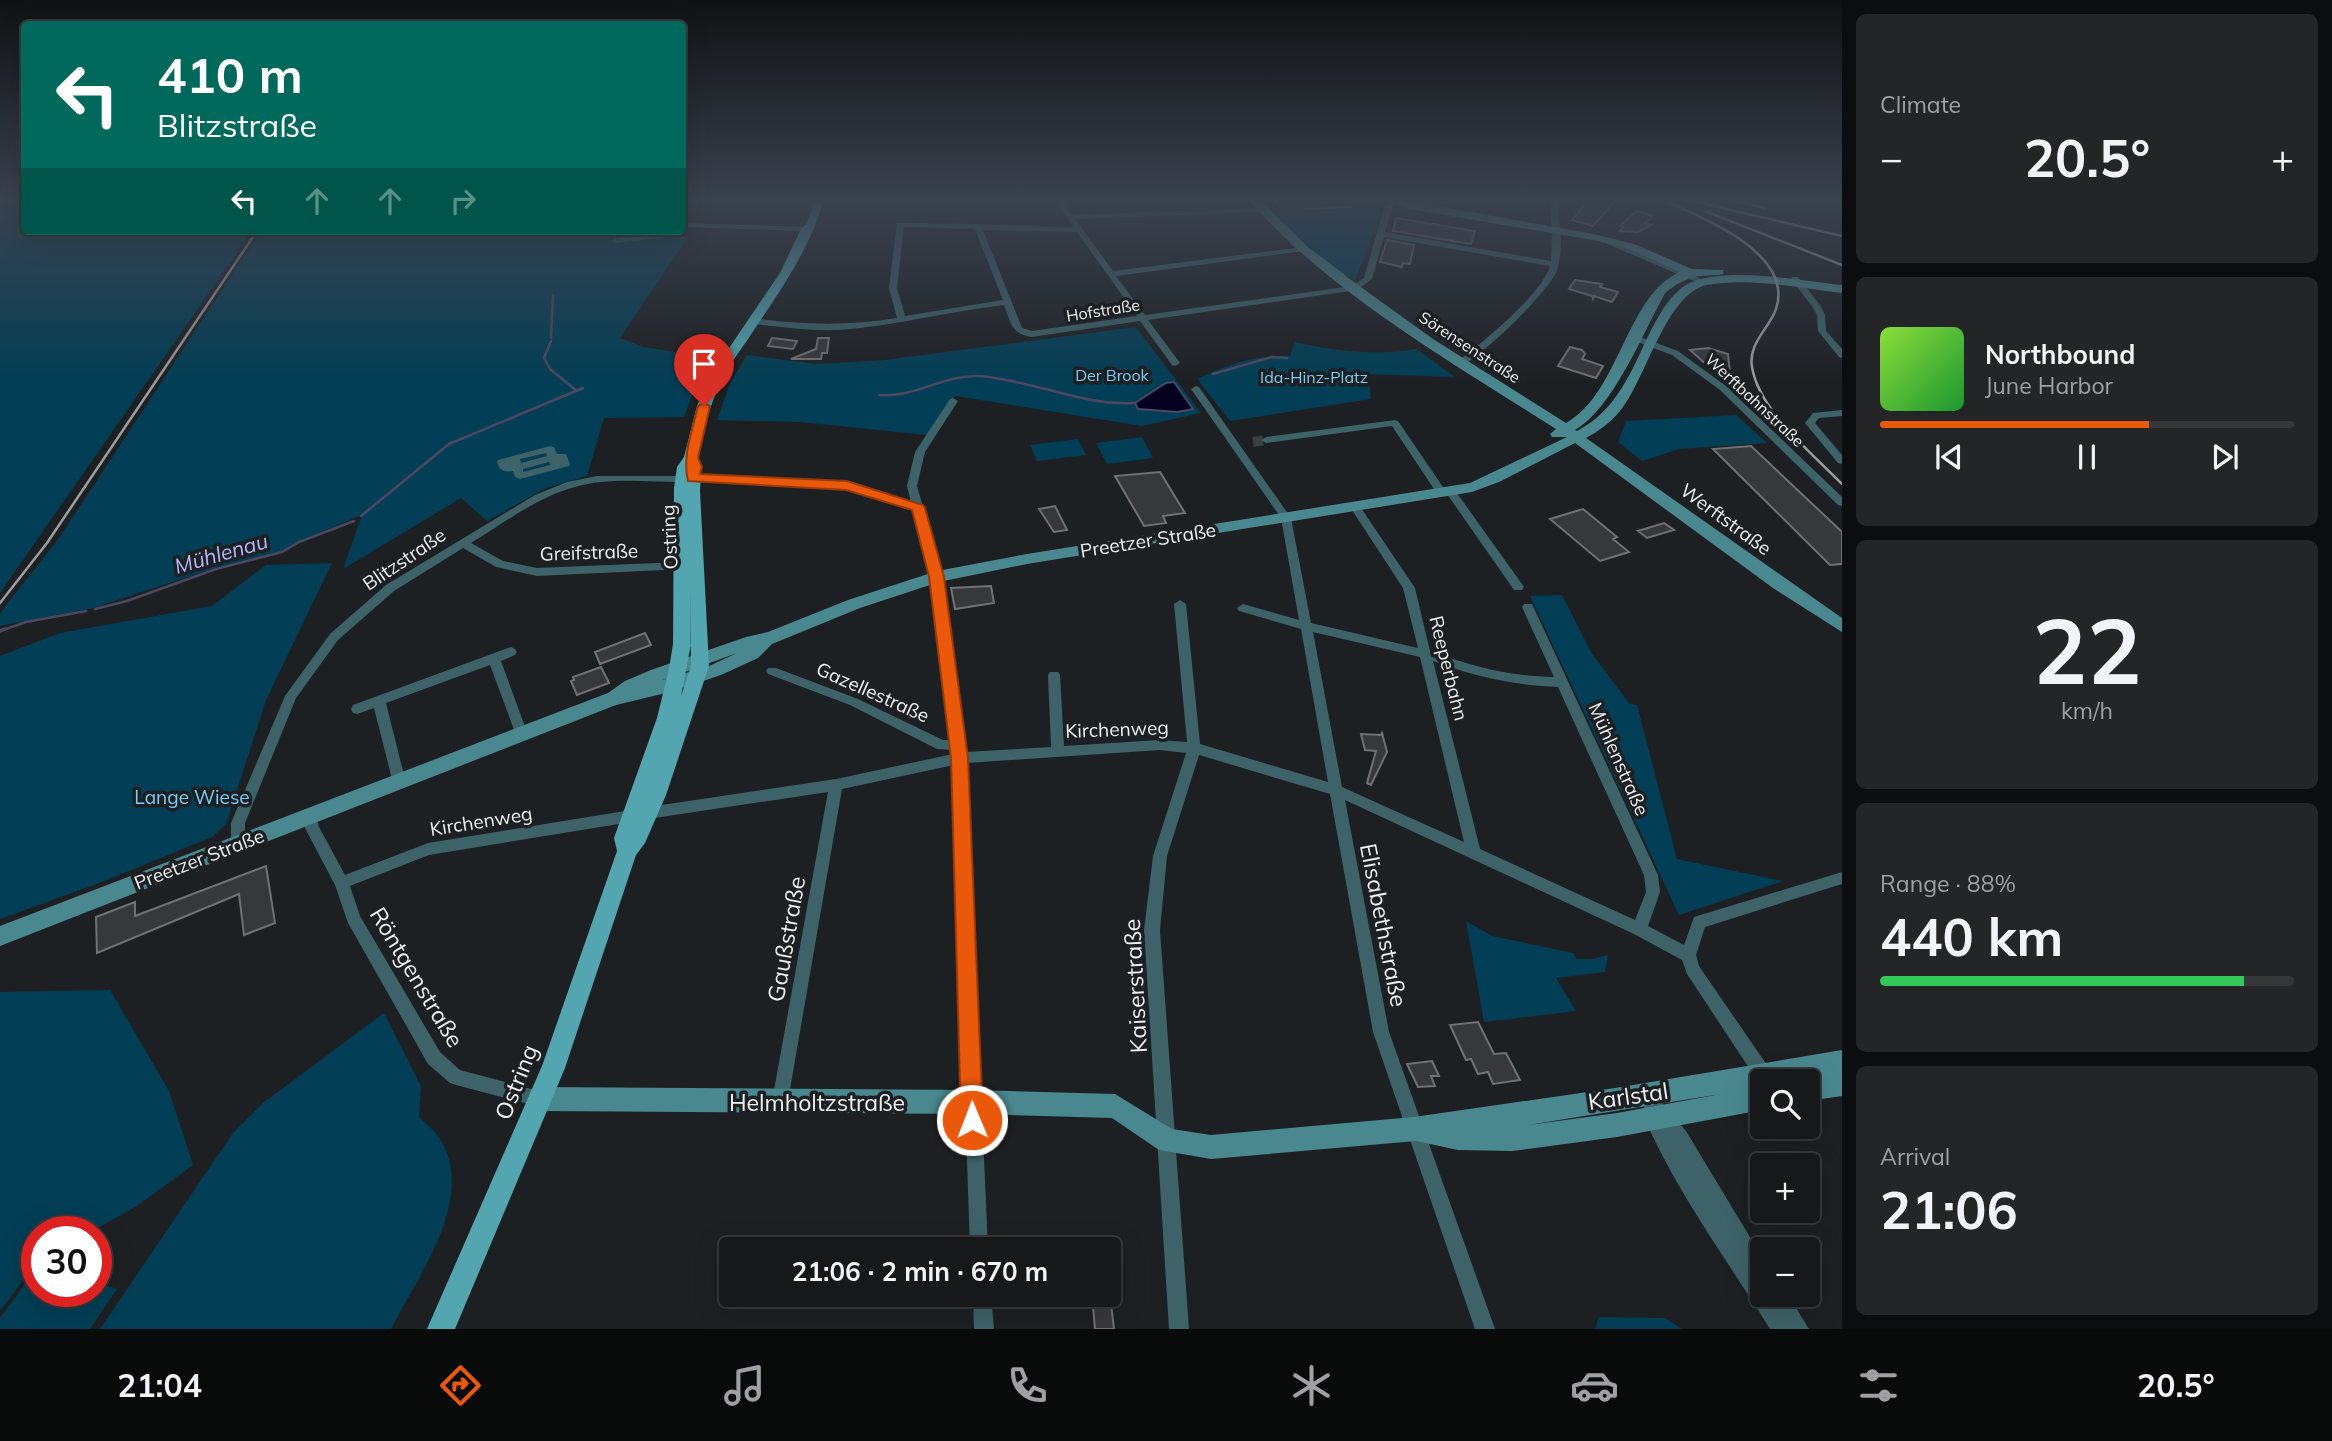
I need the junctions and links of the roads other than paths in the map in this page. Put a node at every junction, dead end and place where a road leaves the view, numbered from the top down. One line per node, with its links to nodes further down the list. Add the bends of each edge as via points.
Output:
1 (792, 261): 20 (main road, Ostring)
2 (896, 261): 18 (street, via 893,288)
3 (992, 261): 17 (street)
4 (1102, 261): 11 (street)
5 (1211, 261): 11 (street)
6 (1319, 261): 15 (main road, Sörensenstraße)
7 (1374, 261): 15 (street, via 1368,279)
8 (1537, 261): 10 (street)
9 (1659, 261): 12 (main road)
10 (1554, 264): 25 (street, via 1549,278)
11 (1111, 274): 19 (street)
12 (1694, 279): 13 (main road); 13 (main road, via 1709,272); 21 (main road, via 1660,291); 22 (main road, via 1672,302)
13 (1798, 283): 14 (main road); 16 (main road); 23 (street, via 1821,315 1822,331)
14 (1842, 284)
15 (1354, 288): 19 (street, Hofstraße); 25 (main road, Sörensenstraße)
16 (1842, 289)
17 (1008, 302): 18 (street); 19 (street, Hofstraße, via 1023,333)
18 (901, 318): 20 (street, via 826,328)
19 (1144, 318): 24 (street)
20 (753, 321): 39 (main road, Ostring, via 711,387 691,458 684,467)
21 (1635, 338): 22 (street, Werftbahnstraße); 28 (main road)
22 (1653, 343): 29 (main road); 42 (street, Werftbahnstraße, via 1685,358 1723,388)
23 (1842, 355)
24 (1175, 363)
25 (1461, 363): 32 (main road, Sörensenstraße)
26 (1196, 389): 45 (street, via 1241,443)
27 (953, 401): 35 (street)
28 (1597, 405): 29 (street); 32 (main road)
29 (1618, 406): 31 (main road)
30 (1842, 413): 36 (street, via 1816,415 1810,422)
31 (1596, 427): 32 (main road); 34 (main road, Werftstraße)
32 (1574, 434): 34 (main road, Werftstraße); 40 (main road, Werftstraße); 41 (main road, Preetzer Straße, via 1497,478)
33 (1266, 440): 41 (street, via 1395,423)
34 (1606, 447): 40 (main road, Werftstraße)
35 (920, 452): 43 (street, via 912,486)
36 (1842, 461)
37 (516, 462): 38 (street)
38 (531, 463): 38 (street, via 550,461)
39 (687, 478): 43 (street, Blitzstraße, via 847,485); 46 (street, Blitzstraße, via 597,479 571,484 539,497); 47 (main road, Ostring); 60 (main road, Ostring)
40 (1649, 488): 49 (main road, Werftstraße)
41 (1446, 492): 44 (main road, Preetzer Straße); 50 (street)
42 (1842, 503)
43 (917, 505): 48 (street)
44 (1355, 507): 45 (main road, Preetzer Straße); 58 (street, Reeperbahn, via 1409,588)
45 (1286, 518): 48 (main road, Preetzer Straße); 54 (street, Elisabethstraße)
46 (462, 543): 47 (street, Greifstraße, via 500,564 537,572); 76 (street, Blitzstraße, via 390,588 312,664 275,728 238,823)
47 (681, 566): 62 (main road, Ostring)
48 (937, 577): 60 (main road, Preetzer Straße, via 770,638 757,651); 70 (street)
49 (1779, 584): 55 (main road, Werftstraße); 56 (main road, Werftstraße)
50 (1517, 587)
51 (1180, 604): 68 (street, Kaiserstraße)
52 (1528, 607): 64 (street, Mühlenstraße)
53 (1243, 608): 54 (street)
54 (1305, 626): 58 (street); 73 (street, Elisabethstraße)
55 (1842, 626)
56 (1842, 640)
57 (511, 652): 59 (street)
58 (1426, 654): 64 (street, via 1472,671 1524,681); 77 (street, Reeperbahn)
59 (494, 659): 65 (street); 67 (street)
60 (699, 667): 62 (main road, Preetzer Straße); 74 (main road, Ostring)
61 (772, 671): 70 (street, Gazellestraße, via 854,702)
62 (678, 674): 67 (main road, Preetzer Straße, via 635,695 614,698); 74 (main road, Ostring)
63 (1054, 675): 69 (street)
64 (1562, 682): 80 (street, Mühlenstraße, via 1650,875 1653,892)
65 (379, 701): 66 (street); 71 (street)
66 (357, 709)
67 (522, 734): 71 (main road, Preetzer Straße)
68 (1194, 748): 69 (street, Kirchenweg); 73 (street, Kirchenweg); 96 (street, Kaiserstraße, via 1160,856 1152,930)
69 (1058, 750): 70 (street, Kirchenweg)
70 (959, 752): 72 (street, Kirchenweg); 93 (street)
71 (399, 783): 75 (main road, Preetzer Straße)
72 (836, 785): 74 (street, Kirchenweg); 92 (street, Gaußstraße)
73 (1334, 789): 77 (street, Kirchenweg); 95 (street, Elisabethstraße, via 1381,1032)
74 (640, 814): 79 (street, Kirchenweg, via 421,850); 91 (main road, Ostring, via 624,838 627,850)
75 (310, 817): 76 (main road, Preetzer Straße); 79 (street, Röntgenstraße)
76 (238, 845): 81 (main road, Preetzer Straße)
77 (1474, 853): 80 (street, Kirchenweg)
78 (1842, 878): 82 (street, via 1699,922)
79 (342, 883): 91 (street, Röntgenstraße, via 353,918 434,1058 456,1077)
80 (1639, 929): 82 (street, Kirchenweg)
81 (0, 936)
82 (1688, 955): 84 (street)
83 (1842, 1062): 85 (main road, Karlstal)
84 (1753, 1069)
85 (1819, 1069)
86 (1842, 1084): 88 (main road)
87 (1750, 1087): 90 (main road, Karlstal)
88 (1820, 1087)
89 (1750, 1090): 94 (main road, Karlstal)
90 (1644, 1095): 94 (street); 95 (main road, Karlstal)
91 (540, 1099): 92 (main road, Helmholtzstraße); 101 (main road, Ostring)
92 (780, 1101): 93 (main road, Helmholtzstraße)
93 (972, 1102): 96 (main road, Helmholtzstraße, via 1115,1106); 97 (street)
94 (1659, 1119): 95 (main road, Karlstal, via 1523,1138 1464,1140); 98 (street, via 1680,1137); 105 (street, via 1661,1140)
95 (1414, 1129): 96 (main road, Karlstal, via 1211,1147); 104 (street, Elisabethstraße)
96 (1168, 1141): 103 (street, Kaiserstraße)
97 (978, 1237)
98 (1750, 1254)
99 (983, 1307): 102 (street)
100 (1785, 1307): 106 (street)
101 (441, 1329)
102 (984, 1329)
103 (1179, 1329)
104 (1485, 1329)
105 (1780, 1329)
106 (1799, 1329)

